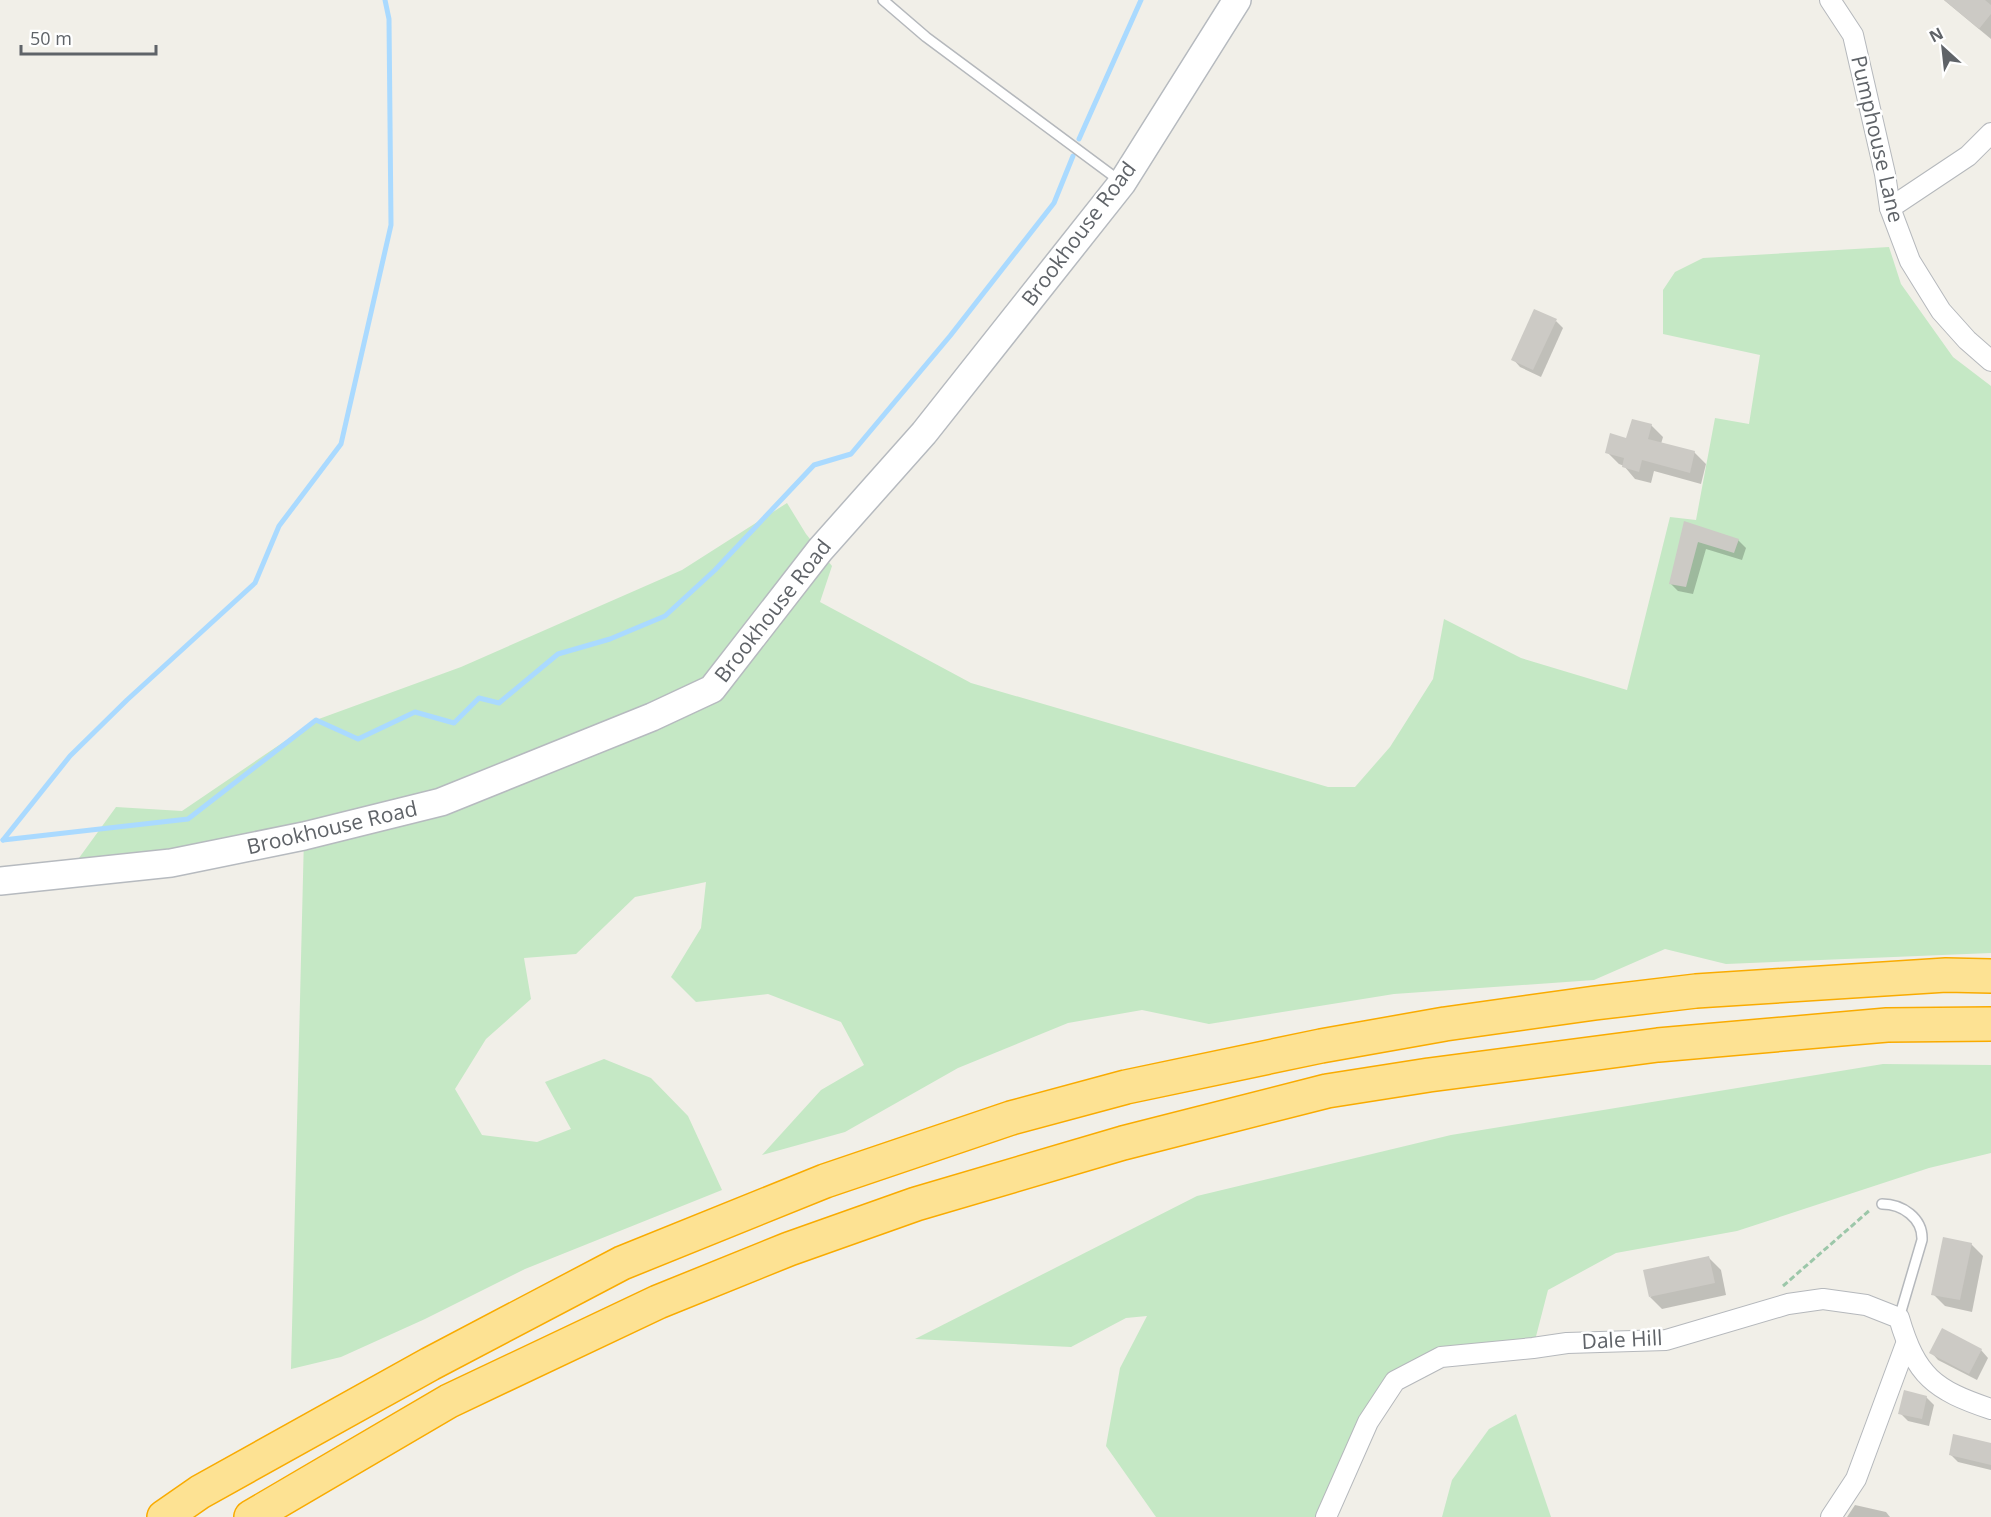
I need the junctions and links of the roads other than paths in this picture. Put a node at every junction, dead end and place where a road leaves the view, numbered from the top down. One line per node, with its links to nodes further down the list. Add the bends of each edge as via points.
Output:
1 (883, 0): 5 (lane, via 926,37)
2 (1237, 0): 5 (street, Brookhouse Road)
3 (1830, 0): 6 (street, Pumphouse Lane, via 1853,35)
4 (1991, 133): 6 (street, via 1968,156)
5 (1122, 183): 8 (street, Brookhouse Road, via 924,432 820,550 712,689 431,805 171,863)
6 (1890, 208): 7 (street, Pumphouse Lane, via 1910,261 1941,311)
7 (1991, 361)
8 (0, 881)
9 (1991, 976): 15 (highway, via 1946,975 1696,991 1456,1022 1126,1087 1011,1118 825,1182 622,1263 398,1381 200,1492)
10 (1991, 1024): 16 (highway, via 1887,1025 1658,1045 1429,1075 1327,1091 1123,1143 916,1204 789,1249 658,1302 449,1401)
11 (1882, 1204): 12 (lane, via 1900,1206 1923,1230)
12 (1899, 1318): 13 (street); 17 (street, Dale Hill, via 1866,1305 1823,1299 1781,1306 1666,1340 1567,1343 1441,1357 1395,1381 1368,1422)
13 (1906, 1344): 14 (street, via 1933,1383); 18 (street, via 1856,1479)
14 (1991, 1409)
15 (164, 1517)
16 (251, 1517)
17 (1326, 1517)
18 (1831, 1517)

